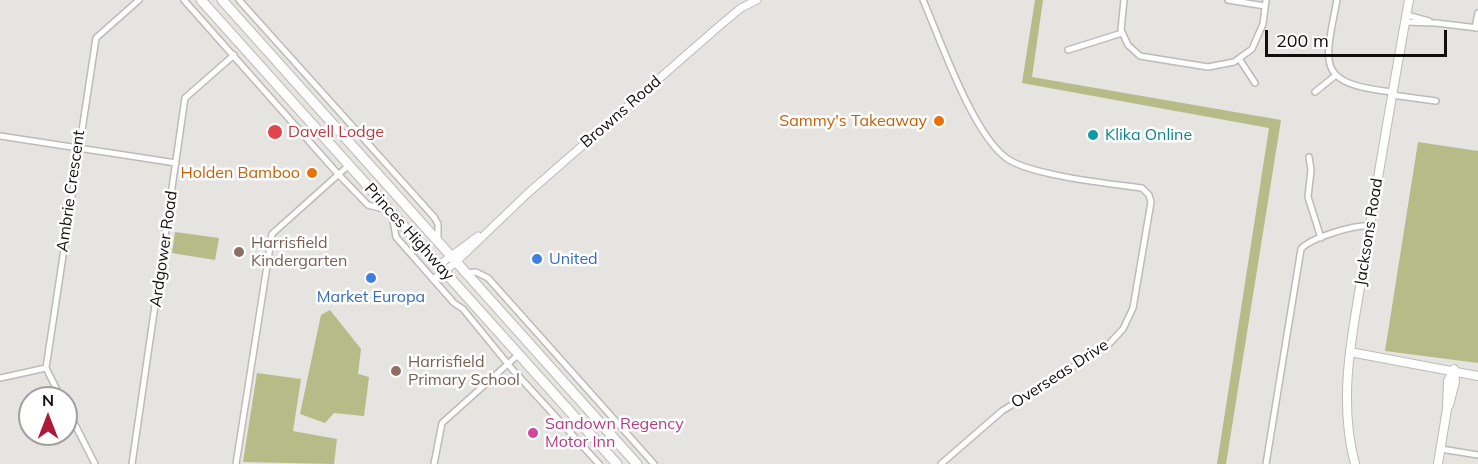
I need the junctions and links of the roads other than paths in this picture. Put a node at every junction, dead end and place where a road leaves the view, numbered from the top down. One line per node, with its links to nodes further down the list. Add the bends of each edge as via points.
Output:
1 (139, 0): 26 (street, Ambrie Crescent, via 96,38)
2 (184, 0): 18 (street)
3 (201, 0): 30 (highway, Princes Highway)
4 (222, 0): 27 (highway, Princes Highway)
5 (239, 0): 37 (street, via 434,217)
6 (756, 0): 38 (street, Browns Road, via 717,28)
7 (923, 0): 61 (street, Overseas Drive, via 981,130 1006,158 1053,175 1142,188 1151,202 1133,308 1123,329 1108,345 1002,411)
8 (1124, 0): 16 (street)
9 (1228, 0): 12 (street)
10 (1337, 0): 20 (street, via 1328,52)
11 (1409, 0): 14 (main road, Jacksons Road)
12 (1266, 3): 19 (street, via 1257,42)
13 (1478, 13): 15 (street)
14 (1406, 19): 15 (street); 23 (main road, Jacksons Road)
15 (1476, 28)
16 (1122, 33): 17 (street); 19 (street, via 1133,50 1147,59 1208,67)
17 (1068, 50)
18 (234, 55): 29 (street, Ardgower Road, via 185,98); 32 (street)
19 (1240, 60): 21 (street)
20 (1336, 75): 22 (street); 23 (street, via 1354,87)
21 (1255, 83)
22 (1315, 92)
23 (1392, 94): 24 (street); 35 (main road, Jacksons Road)
24 (1436, 101)
25 (0, 136): 26 (street)
26 (77, 148): 29 (street); 45 (street, Ambrie Crescent)
27 (360, 156): 30 (highway); 31 (highway, Princes Highway)
28 (1309, 157): 36 (street, via 1309,201)
29 (176, 163): 54 (street, Ardgower Road)
30 (349, 165): 32 (street); 33 (highway, Princes Highway)
31 (374, 170): 33 (highway); 37 (highway, Princes Highway)
32 (338, 174): 34 (street, via 368,205); 55 (street, via 272,234)
33 (363, 179): 34 (highway, Princes Highway)
34 (391, 211): 39 (highway, Princes Highway); 41 (street, via 396,237)
35 (1370, 226): 36 (street, via 1359,225); 43 (main road, Jacksons Road)
36 (1321, 238): 62 (street, via 1305,244 1298,257)
37 (438, 244): 38 (highway, Princes Highway)
38 (452, 260): 39 (street, Browns Road); 40 (highway, Princes Highway)
39 (442, 268): 41 (street, Browns Road); 42 (highway, Princes Highway)
40 (465, 273): 59 (highway, Princes Highway); 60 (street, via 476,272 488,278)
41 (434, 279): 44 (street)
42 (519, 354): 44 (street); 58 (highway, Princes Highway)
43 (1350, 355): 46 (main road); 63 (main road, Jacksons Road, via 1346,409)
44 (508, 364): 56 (street, via 441,424); 57 (street)
45 (46, 368): 48 (street); 49 (street)
46 (1453, 371): 47 (main road); 51 (main road)
47 (1478, 375)
48 (0, 378)
49 (55, 386)
50 (78, 431): 53 (street)
51 (1441, 449): 52 (street); 64 (main road)
52 (1478, 455)
53 (95, 464)
54 (132, 464)
55 (236, 464)
56 (434, 464)
57 (599, 464)
58 (617, 464)
59 (636, 464)
60 (654, 464)
61 (941, 464)
62 (1266, 464)
63 (1355, 464)
64 (1438, 464)

